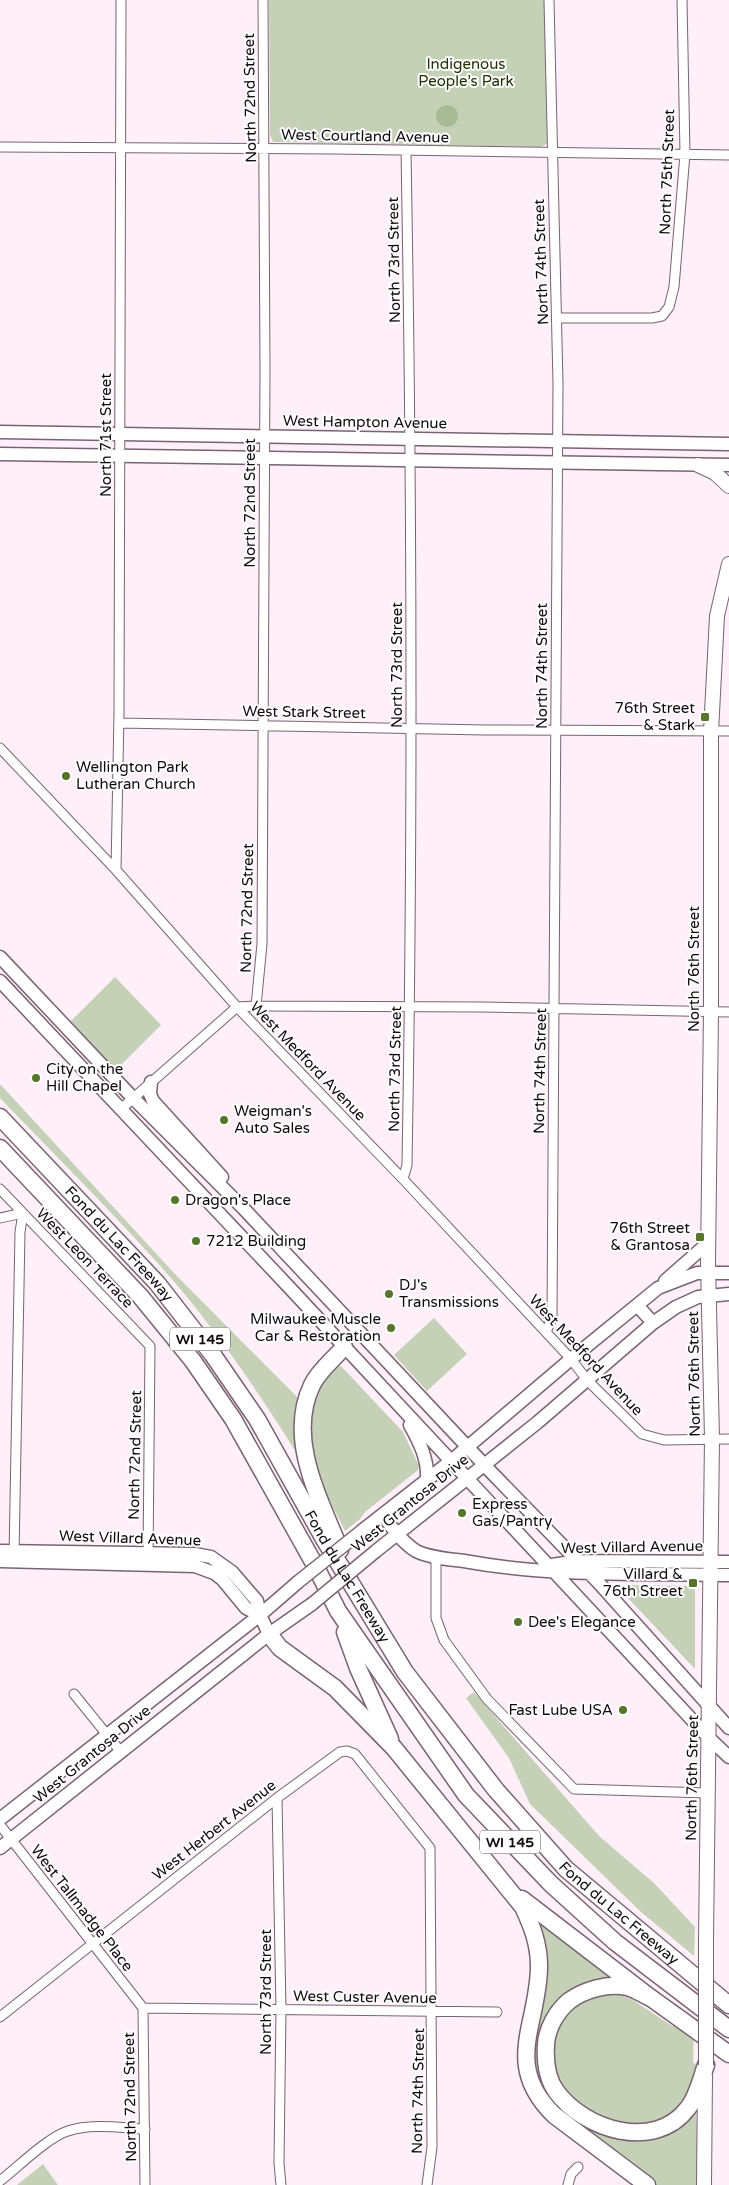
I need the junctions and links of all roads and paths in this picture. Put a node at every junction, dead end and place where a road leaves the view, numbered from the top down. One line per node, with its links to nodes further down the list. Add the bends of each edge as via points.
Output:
1 (121, 0): 7 (street, North 71st Street)
2 (263, 0): 6 (street, North 72nd Street)
3 (549, 0): 9 (street, North 74th Street)
4 (682, 0): 10 (street, North 75th Street)
5 (0, 147): 7 (street, West Courtland Avenue)
6 (264, 148): 7 (street, West Courtland Avenue); 8 (street, West Courtland Avenue); 15 (street, North 72nd Street)
7 (121, 149): 14 (street, North 71st Street)
8 (406, 150): 9 (street, West Courtland Avenue); 16 (street, North 73rd Street)
9 (552, 153): 10 (street, West Courtland Avenue); 12 (street, North 74th Street)
10 (685, 154): 11 (street, West Courtland Avenue); 12 (street, North 75th Street, via 674,287 665,314 652,318)
11 (729, 156)
12 (557, 318): 17 (street, North 74th Street)
13 (0, 432): 14 (street, West Hampton Avenue)
14 (121, 434): 15 (street, West Hampton Avenue); 20 (street, North 71st Street)
15 (264, 436): 16 (street, West Hampton Avenue); 21 (street, North 72nd Street)
16 (411, 439): 17 (street, West Hampton Avenue); 22 (street, North 73rd Street)
17 (558, 441): 18 (street, West Hampton Avenue); 23 (street, North 74th Street)
18 (729, 444)
19 (0, 454): 20 (street)
20 (120, 457): 21 (street); 28 (street, North 71st Street)
21 (264, 458): 22 (street); 29 (street, North 72nd Street)
22 (411, 460): 23 (street); 30 (street, North 73rd Street)
23 (558, 463): 24 (street); 31 (street, North 74th Street)
24 (698, 464): 25 (street); 26 (main road)
25 (729, 465)
26 (729, 486)
27 (729, 564): 33 (main road, North 76th Street, via 717,616)
28 (119, 723): 29 (street, West Stark Street); 35 (street, North 71st Street)
29 (262, 726): 30 (street, West Stark Street); 38 (street, North 72nd Street, via 262,944)
30 (410, 727): 31 (street, West Stark Street); 39 (street, North 73rd Street)
31 (556, 731): 33 (street, West Stark Street); 41 (street, North 74th Street)
32 (729, 731): 33 (street, West Stark Street)
33 (710, 732): 42 (main road, North 76th Street)
34 (0, 748): 35 (street, West Medford Avenue)
35 (116, 870): 40 (street, West Medford Avenue)
36 (0, 957): 45 (street)
37 (0, 981): 46 (street)
38 (256, 1006): 39 (street); 40 (street)
39 (410, 1006): 41 (street); 49 (street, North 73rd Street, via 407,1165)
40 (237, 1007): 44 (street); 49 (street, West Medford Avenue)
41 (555, 1009): 42 (street); 63 (street, North 74th Street, via 552,1318)
42 (711, 1011): 43 (street); 54 (main road, North 76th Street)
43 (729, 1012)
44 (151, 1082): 45 (street); 51 (street, via 153,1101 222,1175)
45 (133, 1098): 46 (street); 51 (street)
46 (121, 1109): 65 (street)
47 (0, 1117): 89 (highway, Fond du Lac Freeway / WI 145, via 157,1283 213,1355 258,1419)
48 (0, 1148): 90 (highway, Fond du Lac Freeway / WI 145, via 141,1297 194,1361 233,1419)
49 (403, 1179): 63 (street, West Medford Avenue)
50 (0, 1188): 52 (street, West Leon Terrace)
51 (224, 1189): 61 (street)
52 (23, 1213): 53 (street); 64 (street, West Leon Terrace); 79 (street, via 20,1232)
53 (0, 1218)
54 (708, 1243): 55 (main road, North 76th Street); 57 (street)
55 (708, 1273): 56 (street, West Grantosa Drive); 57 (street, West Grantosa Drive, via 699,1272); 59 (main road, North 76th Street)
56 (729, 1273)
57 (658, 1288): 60 (street, West Grantosa Drive)
58 (729, 1294): 59 (street, West Grantosa Drive)
59 (708, 1295): 62 (street, West Grantosa Drive, via 676,1306); 69 (main road, North 76th Street)
60 (637, 1305): 62 (street); 66 (street, West Grantosa Drive)
61 (351, 1322): 65 (street); 71 (street)
62 (654, 1323): 67 (street, West Grantosa Drive)
63 (546, 1332): 66 (street, West Medford Avenue)
64 (150, 1346): 81 (street, North 72nd Street)
65 (344, 1347): 68 (street); 89 (highway, via 312,1385 305,1409 303,1439 314,1483)
66 (571, 1359): 67 (street, West Medford Avenue); 71 (street, West Grantosa Drive)
67 (587, 1380): 69 (street, West Medford Avenue, via 642,1434 664,1440); 73 (street, West Grantosa Drive)
68 (394, 1399): 72 (street); 75 (street, via 424,1453)
69 (712, 1438): 70 (street, West Medford Avenue); 85 (main road, North 76th Street)
70 (729, 1439)
71 (468, 1446): 72 (street, West Grantosa Drive); 73 (street)
72 (451, 1462): 74 (street); 75 (street, West Grantosa Drive)
73 (484, 1464): 74 (street, West Grantosa Drive); 83 (street)
74 (466, 1478): 77 (street, West Grantosa Drive); 86 (street)
75 (427, 1480): 76 (street, West Grantosa Drive)
76 (383, 1515): 77 (street, West Villard Avenue); 91 (street, West Grantosa Drive, bridge)
77 (396, 1534): 80 (street, West Villard Avenue, via 418,1552); 92 (street, West Grantosa Drive, bridge, via 312,1604)
78 (0, 1551): 79 (street, West Villard Avenue)
79 (14, 1556): 81 (street, West Villard Avenue); 82 (street, West Villard Avenue)
80 (436, 1557): 86 (street, West Villard Avenue, via 494,1566); 101 (street, via 435,1612 444,1640 487,1699 574,1789)
81 (148, 1559): 91 (street, West Villard Avenue, via 195,1554 218,1562 232,1572 257,1601)
82 (0, 1561)
83 (578, 1561): 85 (street, West Villard Avenue); 86 (street, West Villard Avenue); 87 (street)
84 (729, 1562): 85 (street, West Villard Avenue)
85 (710, 1568): 87 (street, West Villard Avenue); 88 (street, West Villard Avenue); 94 (main road, North 76th Street)
86 (546, 1569): 87 (street, West Villard Avenue); 97 (street)
87 (589, 1573): 94 (street)
88 (729, 1575)
89 (357, 1594): 111 (highway, Fond du Lac Freeway / WI 145, via 405,1672 444,1724 496,1790 566,1869)
90 (338, 1611): 98 (highway, via 358,1668); 117 (highway, Fond du Lac Freeway / WI 145, via 466,1795 551,1884 615,1942)
91 (260, 1615): 92 (street, West Villard Avenue); 96 (street, West Grantosa Drive)
92 (269, 1634): 98 (highway, via 280,1648 335,1688); 99 (street, West Grantosa Drive)
93 (74, 1694): 96 (street)
94 (709, 1707): 95 (street); 97 (main road, North 76th Street)
95 (729, 1728)
96 (107, 1735): 99 (street); 103 (street, West Grantosa Drive)
97 (709, 1738): 100 (street); 101 (main road, North 76th Street)
98 (394, 1748): 108 (highway)
99 (121, 1752): 105 (street, West Grantosa Drive)
100 (729, 1757)
101 (707, 1793): 119 (main road, North 76th Street, bridge)
102 (277, 1798): 107 (street, West Herbert Avenue, via 340,1752 347,1751 355,1754); 109 (street, West Herbert Avenue); 113 (street, North 73rd Street)
103 (0, 1819)
104 (0, 1825): 105 (street, West Tallmadge Place)
105 (11, 1840): 106 (street, West Grantosa Drive); 109 (street, West Tallmadge Place)
106 (0, 1848)
107 (430, 1848): 114 (street, North 74th Street)
108 (503, 1880): 110 (highway, via 546,1919); 127 (highway, via 531,1924 538,1948 538,1984 526,2049 534,2091 554,2115)
109 (92, 1943): 112 (street, West Tallmadge Place); 116 (street, West Herbert Avenue)
110 (651, 1998): 118 (highway); 119 (highway, via 627,1987 608,1987 578,1994 564,2005 547,2036 545,2055 547,2072 556,2090 575,2109 606,2126 623,2132 645,2132 670,2122 688,2108)
111 (729, 2004)
112 (143, 2008): 113 (street, West Custer Avenue); 120 (street, North 72nd Street)
113 (281, 2010): 114 (street, West Custer Avenue); 124 (street, North 73rd Street)
114 (433, 2012): 115 (street, West Custer Avenue); 125 (street, North 74th Street, via 432,2147)
115 (497, 2012)
116 (0, 2017)
117 (729, 2029)
118 (729, 2054)
119 (706, 2066): 128 (main road, North 76th Street)
120 (145, 2129): 122 (street, via 83,2127 67,2131 54,2137); 123 (street, North 72nd Street)
121 (578, 2167): 126 (street, via 571,2174)
122 (0, 2181)
123 (145, 2185)
124 (281, 2185)
125 (427, 2185)
126 (568, 2185)
127 (647, 2185)
128 (704, 2185)

